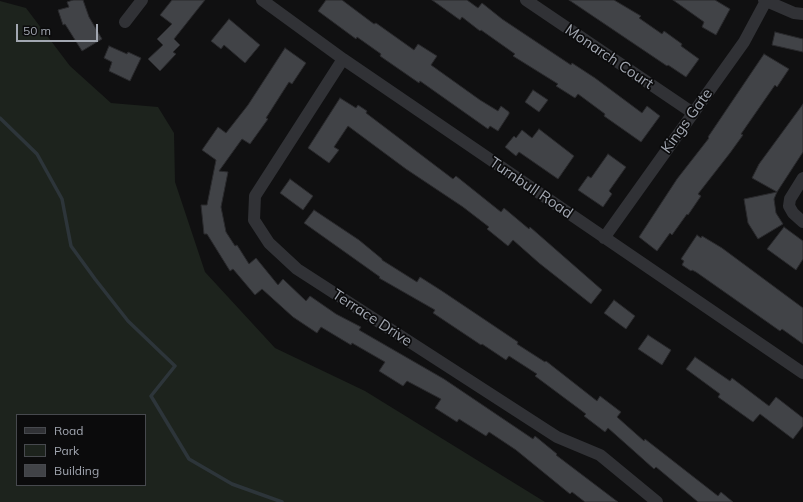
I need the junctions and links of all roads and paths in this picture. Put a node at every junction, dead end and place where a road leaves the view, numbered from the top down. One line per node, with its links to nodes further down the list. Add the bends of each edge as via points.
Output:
1 (142, 0): 6 (street)
2 (262, 0): 7 (street, Turnbull Road)
3 (526, 0): 8 (street, Monarch Court)
4 (765, 1): 5 (street); 8 (street, Kings Gate, via 744,42)
5 (803, 14)
6 (125, 22)
7 (343, 59): 11 (street, Turnbull Road); 13 (street, Terrace Drive, via 255,196 254,220 269,243 297,269 557,437 600,455)
8 (693, 113): 11 (street, Kings Gate)
9 (802, 183): 10 (street, via 790,199 789,206)
10 (803, 222)
11 (604, 238): 12 (street, Turnbull Road)
12 (803, 373)
13 (657, 502)

